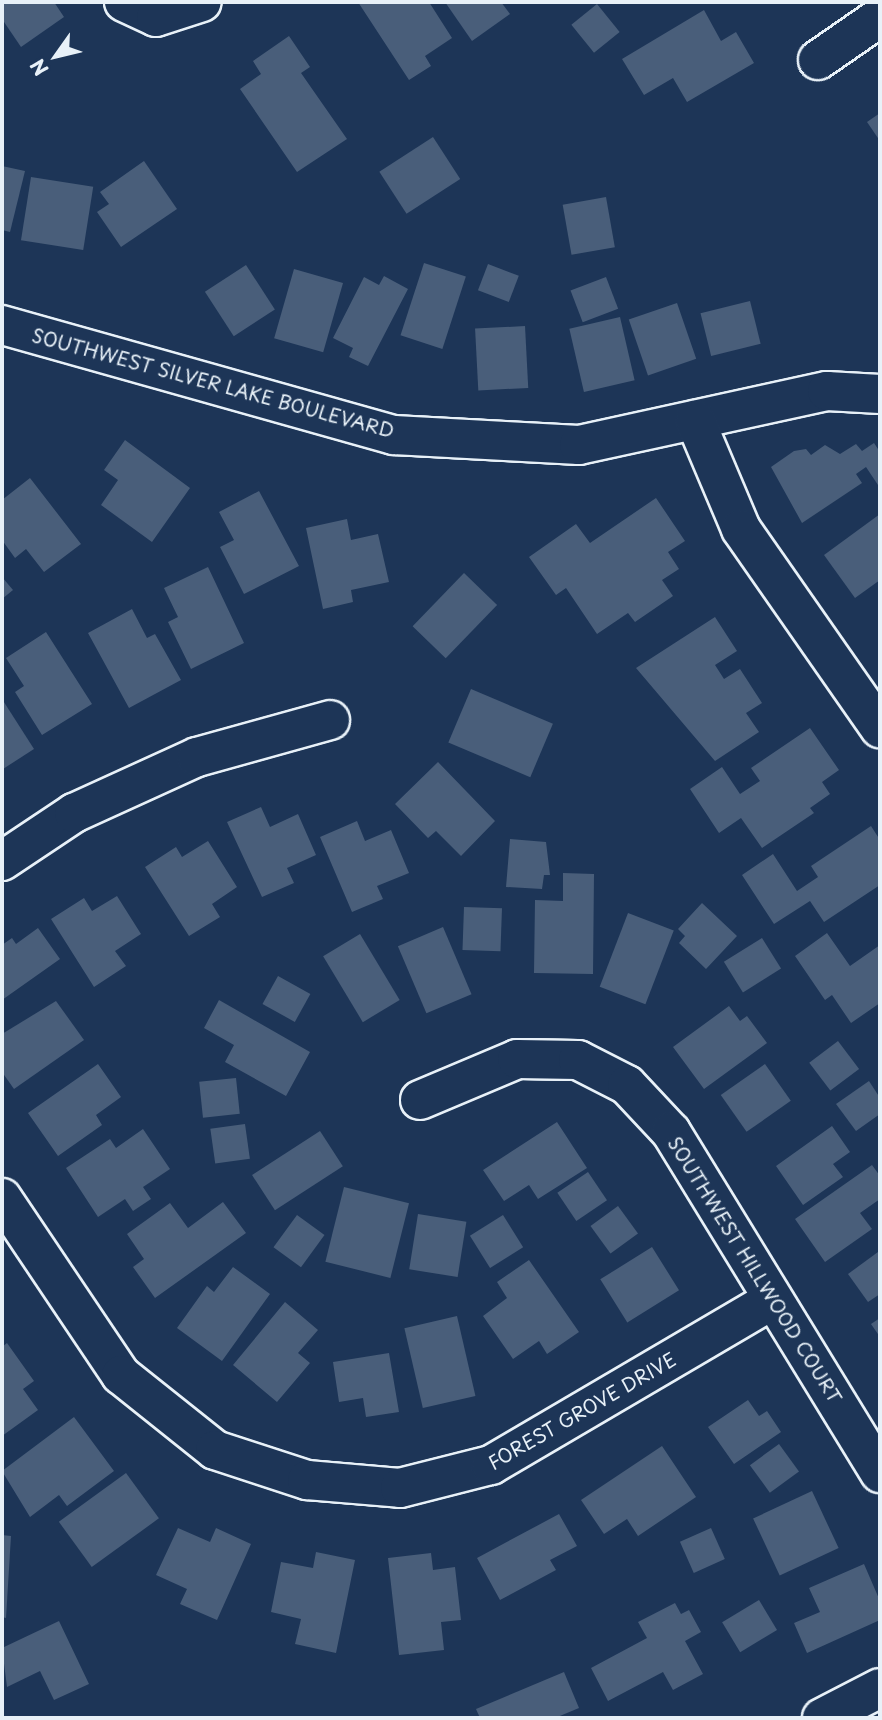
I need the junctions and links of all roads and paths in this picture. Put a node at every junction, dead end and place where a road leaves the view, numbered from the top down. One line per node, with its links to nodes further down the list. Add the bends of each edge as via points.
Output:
1 (202, 2): 2 (street, via 178,14)
2 (136, 9)
3 (880, 18): 4 (street)
4 (818, 61)
5 (2, 325): 7 (street, SOUTHWEST SILVER LAKE BOULEVARD, via 394,435 579,445)
6 (880, 394): 7 (street, SOUTHWEST SILVER LAKE BOULEVARD, via 827,391)
7 (695, 420): 9 (street, via 741,529)
8 (330, 720): 10 (street, via 197,757 74,813)
9 (880, 728)
10 (2, 861)
11 (420, 1100): 13 (street, SOUTHWEST HILLWOOD COURT, via 517,1059 578,1060 627,1085 671,1132)
12 (2, 1198): 13 (street, FOREST GROVE DRIVE, via 121,1375 215,1450 307,1480 400,1488 491,1465)
13 (771, 1301): 14 (street, SOUTHWEST HILLWOOD COURT)
14 (877, 1458)
15 (880, 1688): 16 (street)
16 (822, 1718)

